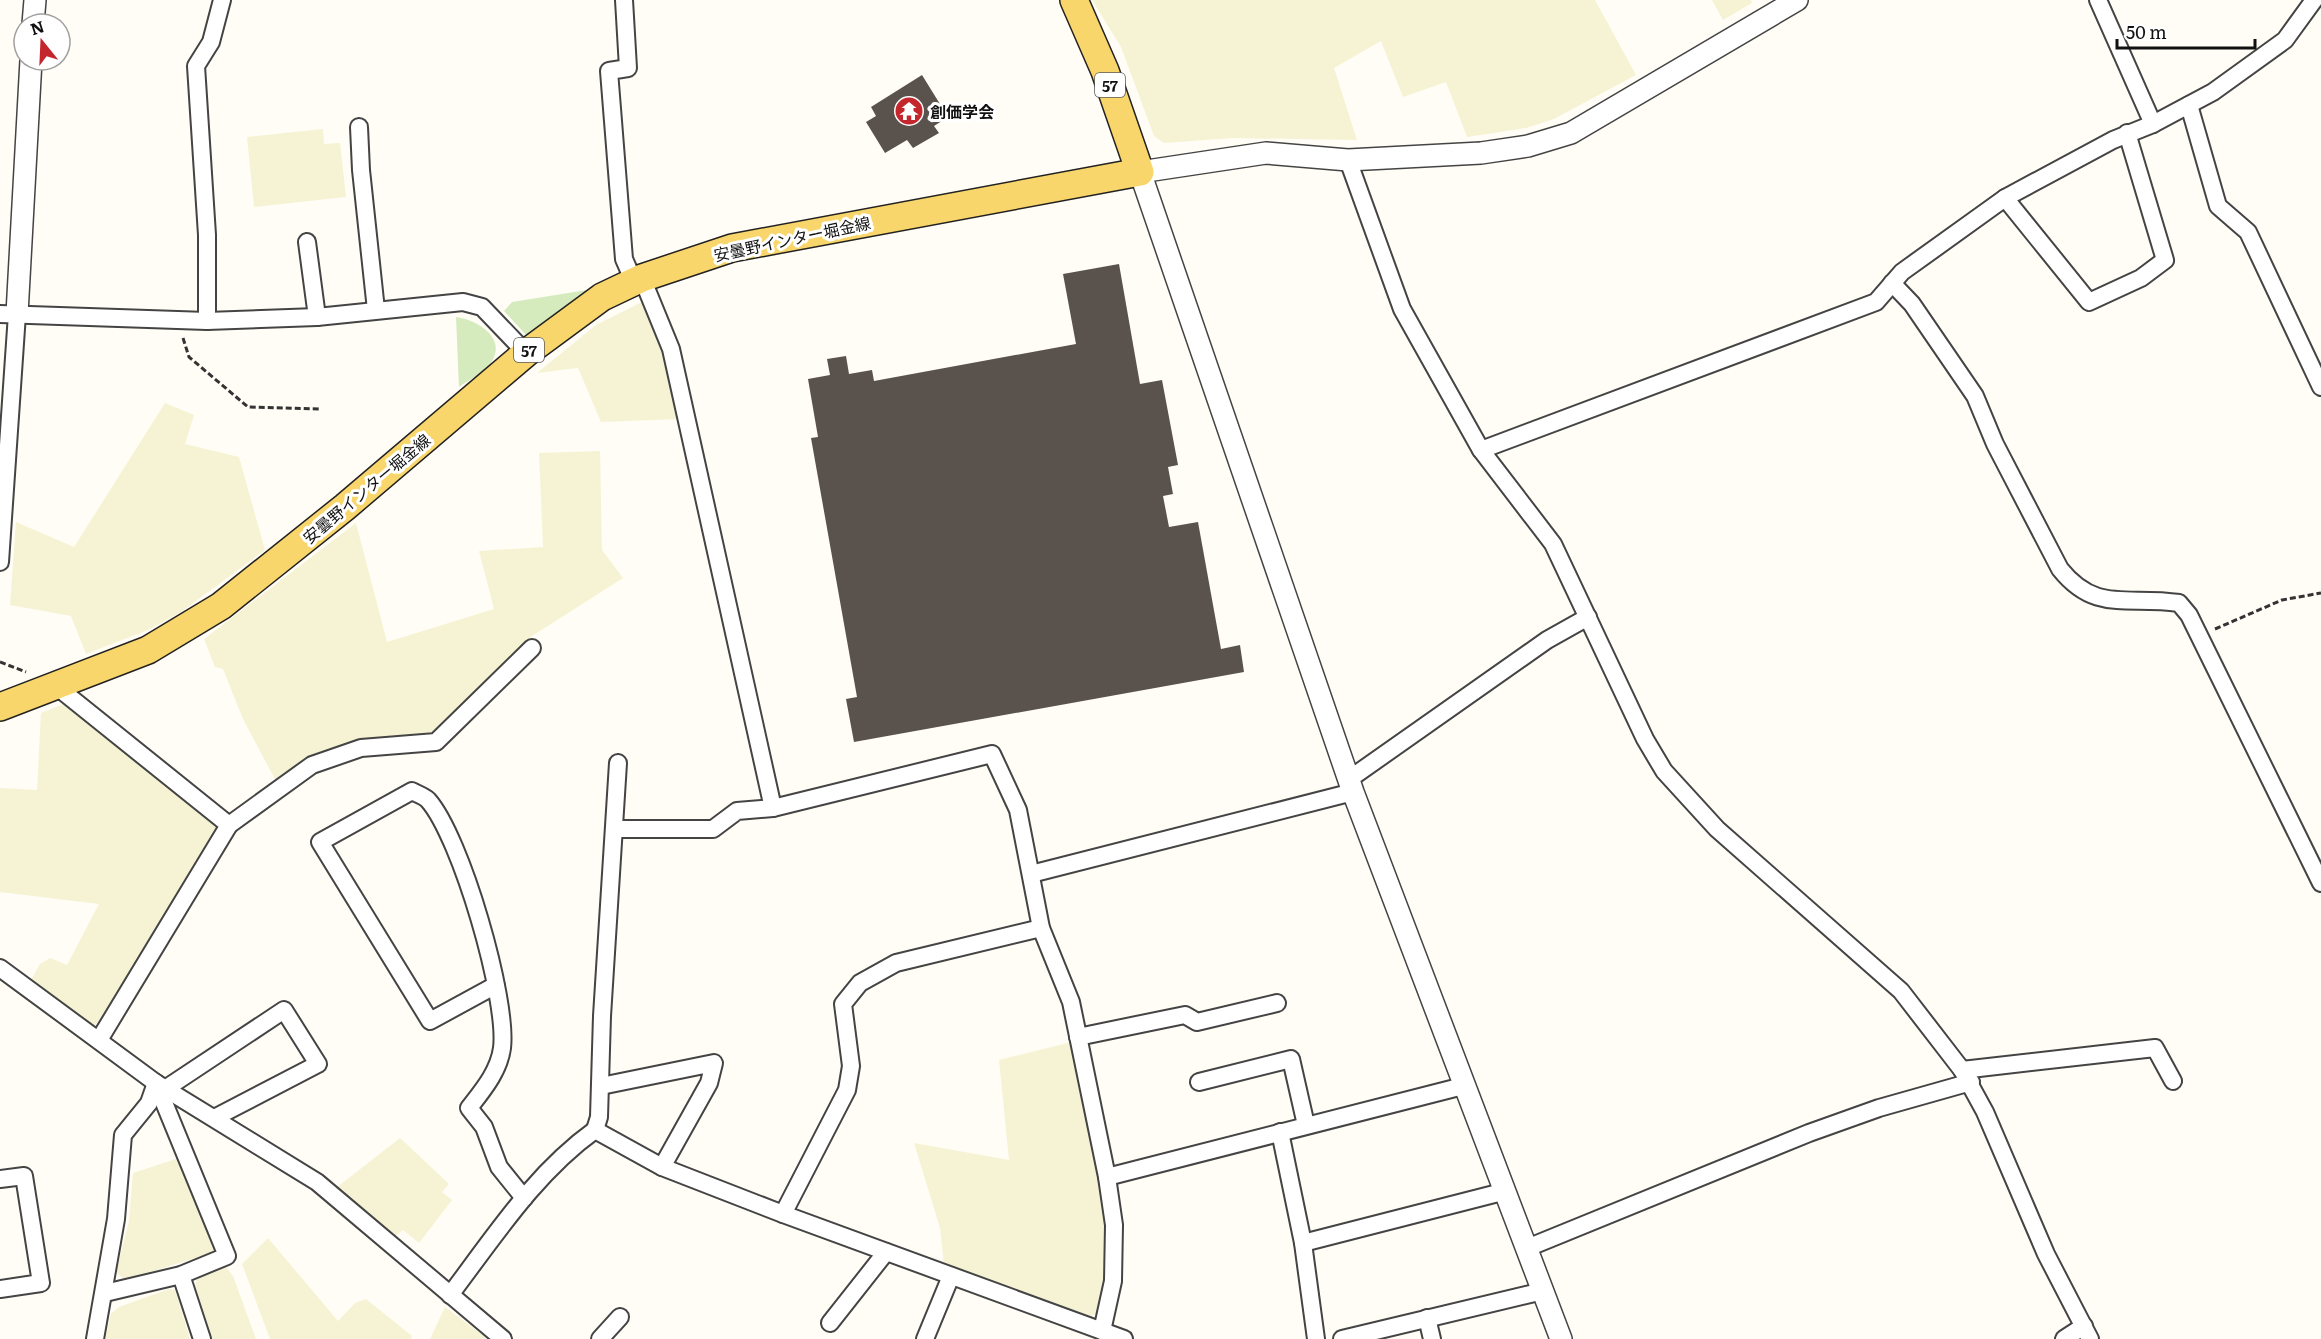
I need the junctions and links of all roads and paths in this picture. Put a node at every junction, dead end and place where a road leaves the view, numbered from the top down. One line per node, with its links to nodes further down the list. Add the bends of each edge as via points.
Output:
1 (222, 0): 22 (street, via 211,42 196,66 207,235)
2 (624, 0): 17 (street, via 628,68 609,70 624,259)
3 (1074, 0): 14 (main road, 57, via 1105,71)
4 (1797, 0): 7 (street)
5 (2098, 0): 10 (street)
6 (2314, 0): 9 (street, via 2285,39 2213,92)
7 (1771, 7): 13 (street, via 1571,133 1528,146 1481,153)
8 (30, 72): 20 (street)
9 (2188, 105): 10 (street); 25 (street, via 2218,206 2248,232)
10 (2153, 124): 12 (street)
11 (359, 127): 19 (street)
12 (2127, 134): 15 (street); 15 (street, via 2165,260 2142,278 2089,302)
13 (1348, 160): 14 (street, via 1266,153); 27 (street, via 1402,309)
14 (1140, 172): 17 (main road, 安曇野インター堀金線 / 57, via 732,248); 36 (street)
15 (2005, 198): 18 (street, via 1954,232)
16 (307, 242): 21 (street)
17 (638, 280): 24 (main road, 安曇野インター堀金線 / 57, via 602,297); 37 (street, via 671,349)
18 (1892, 283): 27 (street, via 1876,302); 31 (street, via 1912,304 1975,396 1995,444 2060,569 2074,586 2091,597 2179,603)
19 (376, 310): 21 (street); 24 (street, via 463,302 482,308)
20 (8, 314): 23 (street); 28 (street)
21 (317, 317): 22 (street)
22 (207, 321): 23 (street)
23 (177, 322): 26 (path, via 189,357 248,407)
24 (526, 353): 33 (main road, 安曇野インター堀金線 / 57, via 221,606 148,650)
25 (2321, 387)
26 (320, 409)
27 (1481, 450): 30 (street, via 1553,544)
28 (0, 562)
29 (2321, 593): 31 (path, via 2282,600)
30 (1588, 616): 36 (street, via 1547,640); 48 (street, via 1664,771 1717,829 1900,992)
31 (2200, 636): 41 (street)
32 (532, 648): 38 (street, via 436,742 360,748 312,765)
33 (56, 686): 34 (main road, 安曇野インター堀金線 / 57); 38 (street)
34 (0, 707)
35 (618, 763): 39 (street)
36 (1350, 786): 40 (street); 53 (street)
37 (773, 808): 39 (street, via 737,811 713,829); 40 (street, via 992,754 1018,810)
38 (229, 825): 47 (street)
39 (616, 829): 52 (street, via 602,1016)
40 (1031, 874): 42 (street)
41 (2321, 883)
42 (1041, 928): 46 (street, via 1071,1002); 63 (street, via 896,963 860,983 843,1004 851,1066 847,1090)
43 (0, 968): 47 (street)
44 (496, 985): 44 (street, via 430,1021 320,842 412,791 427,799 456,846); 62 (street, via 502,1050 491,1080 469,1108 484,1127 499,1167)
45 (1277, 1003): 46 (street, via 1197,1022 1185,1015)
46 (1078, 1037): 59 (street)
47 (99, 1040): 51 (street)
48 (1966, 1076): 50 (street, via 2155,1048); 65 (street, via 1809,1133); 77 (street, via 2046,1254)
49 (1199, 1082): 55 (street, via 1291,1059)
50 (2173, 1082)
51 (160, 1086): 54 (street); 54 (street, via 285,1010 318,1064); 67 (street, via 227,1256); 71 (street, via 123,1135)
52 (601, 1086): 56 (street, via 600,1118); 58 (street, via 714,1063 709,1083)
53 (1463, 1086): 55 (street); 61 (street)
54 (216, 1117): 72 (street, via 317,1182)
55 (1306, 1125): 57 (street)
56 (595, 1130): 58 (street); 62 (street, via 568,1150)
57 (1280, 1132): 59 (street); 64 (street)
58 (662, 1167): 63 (street)
59 (1107, 1177): 76 (street, via 1114,1225 1113,1281)
60 (0, 1179): 69 (street, via 24,1176 41,1282)
61 (1506, 1191): 64 (street); 65 (street)
62 (524, 1198): 72 (street)
63 (783, 1214): 66 (street)
64 (1302, 1243): 84 (street)
65 (1527, 1248): 70 (street)
66 (886, 1252): 68 (street); 75 (street)
67 (181, 1275): 71 (street); 79 (street)
68 (951, 1276): 76 (street); 82 (street)
69 (0, 1289)
70 (1543, 1291): 74 (street); 87 (street)
71 (105, 1293): 78 (street)
72 (450, 1295): 80 (street)
73 (620, 1317): 81 (street)
74 (1427, 1318): 85 (street); 86 (street)
75 (830, 1323)
76 (1102, 1331): 83 (street)
77 (2087, 1332): 88 (street)
78 (94, 1339)
79 (201, 1339)
80 (501, 1339)
81 (600, 1339)
82 (925, 1339)
83 (1124, 1339)
84 (1316, 1339)
85 (1342, 1339)
86 (1432, 1339)
87 (1561, 1339)
88 (2064, 1339)

